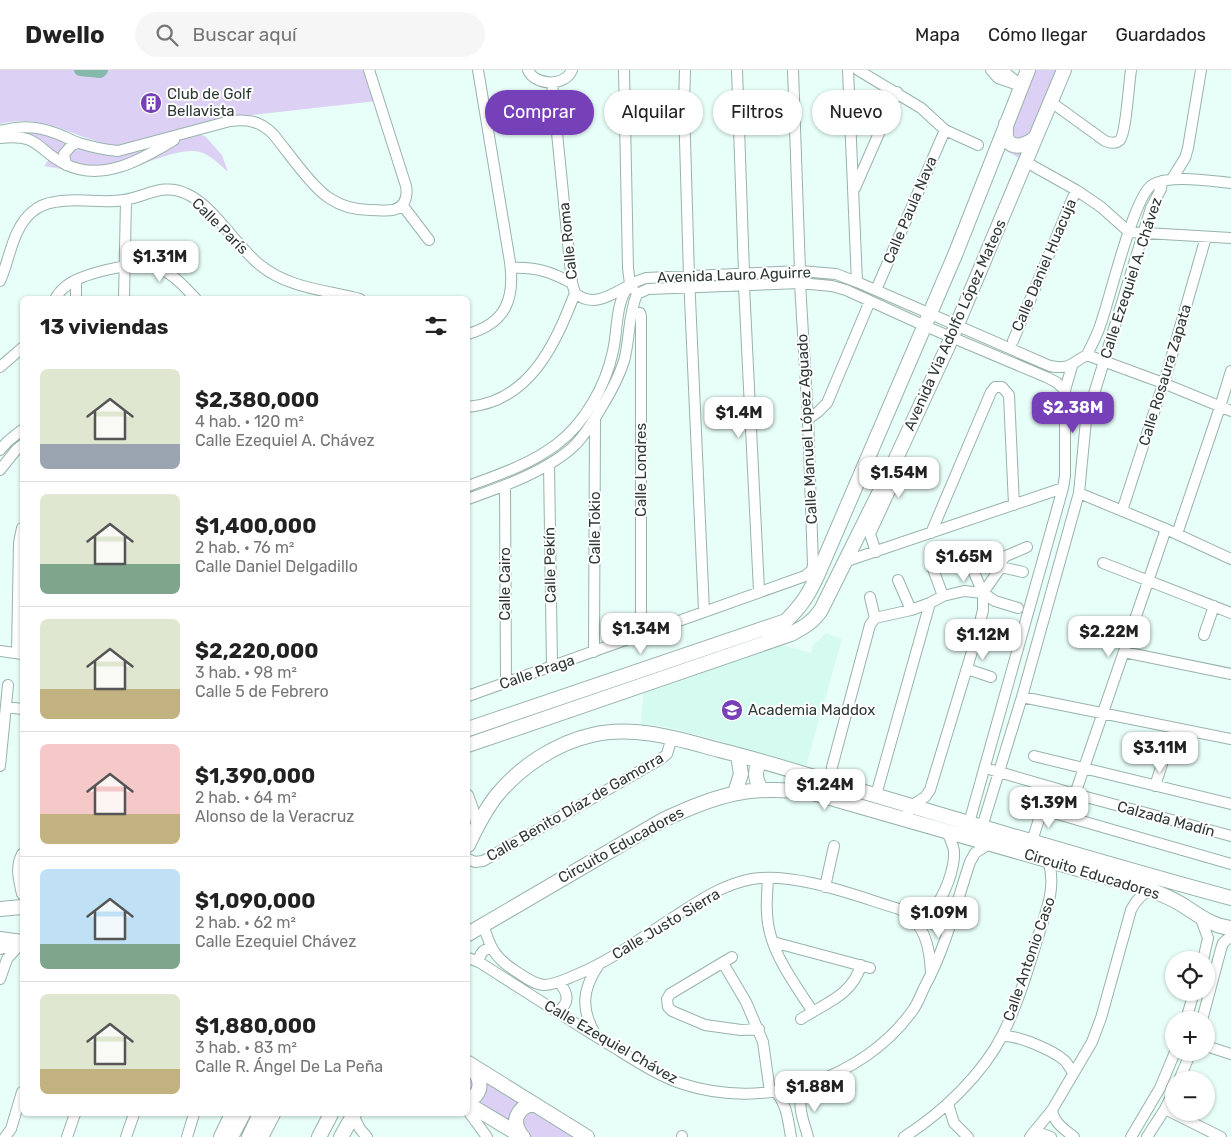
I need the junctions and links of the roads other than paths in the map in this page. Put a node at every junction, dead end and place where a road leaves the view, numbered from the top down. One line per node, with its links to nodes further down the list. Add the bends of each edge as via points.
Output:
1 (369, 70): 39 (street, via 406,186 406,199)
2 (478, 70): 46 (street)
3 (528, 70): 18 (street, via 538,80)
4 (572, 70): 18 (street, via 563,81)
5 (624, 70): 54 (street)
6 (685, 70): 49 (street)
7 (737, 70): 48 (street)
8 (793, 70): 47 (street)
9 (848, 70): 36 (street)
10 (858, 70): 20 (street)
11 (991, 70): 19 (street, via 998,78)
12 (1002, 70): 19 (street)
13 (1008, 70): 19 (street)
14 (1028, 70): 19 (main road, Avenida Via Adolfo López Mateos)
15 (1131, 70): 22 (street, via 1124,130 1115,143 1105,141)
16 (1201, 70): 34 (street, via 1185,158)
17 (1061, 74): 22 (main road, Avenida Via Adolfo López Mateos)
18 (552, 82): 53 (street, Calle Roma)
19 (1021, 86): 23 (main road, Avenida Via Adolfo López Mateos)
20 (893, 90)
21 (901, 95): 24 (street)
22 (1051, 102): 29 (main road, Avenida Via Adolfo López Mateos)
23 (1006, 123): 29 (main road, via 1008,141 1024,145); 68 (main road, Avenida Via Adolfo López Mateos)
24 (945, 130): 31 (street); 58 (street, Calle Paula Nava)
25 (0, 131): 30 (street, via 37,127)
26 (190, 131): 30 (street, via 118,151); 33 (street, via 119,168 99,171); 39 (street, via 230,121 254,121 273,134 330,199 360,210 394,210)
27 (878, 135): 36 (street)
28 (0, 138): 33 (street, via 23,137 34,141)
29 (1035, 138): 32 (main road, Avenida Via Adolfo López Mateos)
30 (77, 143): 33 (street, via 64,154)
31 (978, 145)
32 (1026, 162): 37 (street); 69 (main road, Avenida Via Adolfo López Mateos)
33 (66, 165)
34 (1167, 180): 35 (street); 40 (street, Calle Ezequiel A. Chávez, via 1152,185 1144,193); 41 (street, Calle Ezequiel A. Chávez, via 1151,208)
35 (1231, 183)
36 (854, 190): 52 (street)
37 (1076, 190): 40 (street); 71 (street, Calle Daniel Huacuja)
38 (126, 200): 45 (street); 51 (street, Calle París, via 56,201 32,212 16,235); 65 (street, Calle París, via 159,190 184,192 205,207 271,273 306,288)
39 (402, 206): 44 (street)
40 (1129, 232): 41 (street); 73 (street, Calle Ezequiel A. Chávez, via 1101,323)
41 (1143, 234): 42 (street); 75 (street, Calle Ezequiel A. Chávez)
42 (1206, 237): 43 (street); 80 (street, Calle Rosaura Zapata)
43 (1231, 238)
44 (429, 240)
45 (124, 266): 50 (street); 63 (street); 64 (street, via 138,264 167,272)
46 (511, 268): 53 (street, via 540,269); 70 (street, via 510,298 504,311 492,322)
47 (800, 271): 48 (street, Avenida Lauro Aguirre); 52 (street, Avenida Lauro Aguirre, via 836,274)
48 (744, 273): 49 (street, Avenida Lauro Aguirre)
49 (689, 276): 54 (street, Avenida Lauro Aguirre, via 646,278); 57 (street)
50 (76, 280): 61 (street, via 65,286); 62 (street)
51 (0, 281)
52 (857, 282): 58 (street, Avenida Lauro Aguirre)
53 (572, 283): 59 (street, Calle Roma)
54 (630, 284): 59 (street, Avenida Lauro Aguirre, via 602,300 587,300); 60 (street); 82 (street, via 620,302 612,358)
55 (800, 284): 56 (street, Avenida Lauro Aguirre); 66 (street, Avenida Lauro Aguirre, via 832,286); 88 (street, Calle Manuel López Aguado)
56 (744, 286): 57 (street, Avenida Lauro Aguirre); 119 (street)
57 (690, 288): 60 (street, Avenida Lauro Aguirre, via 648,289); 127 (street)
58 (876, 290): 68 (street, Avenida Lauro Aguirre)
59 (575, 293): 83 (street, Calle Roma, via 557,335 529,378 497,401)
60 (637, 294): 67 (street)
61 (57, 296)
62 (76, 296)
63 (124, 296)
64 (193, 296)
65 (345, 296)
66 (870, 300): 68 (street, Avenida Lauro Aguirre); 88 (street, via 827,403)
67 (632, 312): 74 (street); 78 (street, Calle Londres, via 641,316)
68 (928, 319): 69 (street, Avenida Lauro Aguirre); 116 (main road, Avenida Via Adolfo López Mateos)
69 (955, 331): 76 (street, Avenida Lauro Aguirre, via 1050,366); 81 (street, Avenida Lauro Aguirre); 94 (main road, Avenida Via Adolfo López Mateos)
70 (470, 333)
71 (1013, 341)
72 (20, 350): 77 (street)
73 (1087, 354): 75 (street); 76 (street)
74 (624, 357): 78 (street); 87 (street, via 614,386)
75 (1104, 360): 80 (street); 89 (street, Calle Ezequiel A. Chávez)
76 (1072, 366): 81 (street)
77 (0, 367)
78 (641, 368): 130 (street, Calle Londres)
79 (1231, 371): 84 (street)
80 (1164, 383): 84 (street); 102 (street, Calle Rosaura Zapata)
81 (1066, 390): 86 (street)
82 (590, 405): 87 (street, Calle Tokio); 96 (street, via 568,435 547,451)
83 (470, 407)
84 (1220, 407): 85 (street); 105 (street)
85 (1231, 412)
86 (1066, 416): 89 (street, via 1075,422); 98 (street)
87 (596, 418): 93 (street, via 575,444); 135 (street, Calle Tokio)
88 (808, 419): 116 (street, Calle Manuel López Aguado)
89 (1086, 420): 99 (street, Calle Ezequiel A. Chávez)
90 (20, 432): 92 (street)
91 (20, 447): 95 (street)
92 (0, 450)
93 (549, 464): 97 (street); 138 (street, Calle Pekín)
94 (893, 465): 108 (street, via 896,478 870,534); 110 (main road, Avenida Via Adolfo López Mateos)
95 (0, 470)
96 (470, 485)
97 (505, 486): 100 (street); 142 (street, Calle Cairo)
98 (1063, 488): 101 (street); 158 (street)
99 (1078, 493): 102 (street); 145 (street, Calle Ezequiel A. Chávez)
100 (470, 498)
101 (1014, 505): 104 (street); 104 (street, via 1009,395 1002,387 990,392)
102 (1122, 511): 103 (street)
103 (1166, 530): 105 (street); 118 (street)
104 (931, 533): 108 (street)
105 (1177, 534): 109 (street)
106 (20, 537): 137 (street)
107 (1027, 548): 113 (street, via 1006,556)
108 (876, 552): 110 (street)
109 (1231, 559)
110 (844, 562): 152 (main road, Avenida Via Adolfo López Mateos, via 815,619 791,634)
111 (969, 562): 120 (street)
112 (1103, 563): 118 (street)
113 (1001, 566): 115 (street); 120 (street)
114 (934, 569): 121 (street)
115 (1023, 572)
116 (813, 573): 119 (street, Calle Praga); 149 (main road, Avenida Via Adolfo López Mateos, via 807,597 786,621)
117 (898, 580): 126 (street)
118 (1147, 580): 124 (street); 136 (street)
119 (759, 591): 127 (street, Calle Praga)
120 (983, 593): 121 (street, via 964,591); 125 (street, via 995,601); 131 (street)
121 (943, 596): 123 (street)
122 (870, 597): 129 (street)
123 (930, 603): 126 (street); 166 (street)
124 (1214, 606): 128 (street); 132 (street)
125 (1018, 608)
126 (911, 610): 129 (street)
127 (704, 611): 130 (street, Calle Praga)
128 (1231, 613)
129 (875, 618): 161 (street, via 870,625 832,767)
130 (640, 635): 135 (street, Calle Praga)
131 (977, 635): 133 (street); 139 (street)
132 (1204, 635)
133 (1006, 645)
134 (0, 651): 137 (street)
135 (594, 652): 138 (street, Calle Praga)
136 (1124, 652): 140 (street); 148 (street)
137 (20, 653)
138 (552, 666): 142 (street, Calle Praga)
139 (967, 669): 141 (street); 170 (street, via 930,790)
140 (1231, 674)
141 (991, 677)
142 (506, 683): 144 (street, Calle Praga)
143 (8, 685): 146 (street)
144 (470, 695)
145 (1022, 697): 148 (street); 160 (street, Calle Ezequiel A. Chávez)
146 (6, 707): 147 (street); 157 (street)
147 (20, 709)
148 (1103, 714): 151 (street); 159 (street)
149 (470, 728)
150 (672, 738): 153 (main road); 174 (main road, via 649,732 607,733 568,744 531,763 516,776 498,794); 182 (street, Calle Benito Díaz de Gamorra, via 667,754 660,760 483,861)
151 (1231, 740)
152 (470, 744)
153 (738, 755): 156 (main road); 164 (main road, via 741,774)
154 (1165, 755): 162 (street)
155 (1034, 756): 159 (street)
156 (760, 761): 161 (main road); 163 (main road, via 755,775)
157 (0, 766)
158 (986, 768): 160 (street, Calzada Madín); 173 (street)
159 (1084, 769): 162 (street); 165 (street)
160 (998, 772): 165 (street, Calzada Madín); 173 (street, Calle Ezequiel A. Chávez)
161 (833, 783): 166 (main road)
162 (1155, 786): 168 (street)
163 (761, 789): 164 (main road, Circuito Educadores); 172 (main road, Circuito Educadores, via 813,793)
164 (735, 793): 197 (main road, Circuito Educadores, via 696,804 663,820)
165 (1075, 794): 176 (street, Calzada Madín)
166 (876, 795): 170 (main road)
167 (470, 798): 174 (street)
168 (1231, 804)
169 (1026, 805): 171 (street)
170 (911, 806): 172 (street); 173 (main road)
171 (1042, 810): 178 (street); 184 (street)
172 (905, 820): 175 (main road, Circuito Educadores)
173 (976, 825): 178 (main road)
174 (476, 826): 177 (main road)
175 (947, 832): 179 (main road, Circuito Educadores); 194 (street, via 952,842 953,861 940,901)
176 (1231, 836)
177 (470, 840)
178 (1032, 841): 188 (main road)
179 (989, 844): 183 (main road, Circuito Educadores); 198 (street, Calle Ezequiel Chávez, via 975,853 970,862)
180 (834, 846): 187 (street)
181 (20, 858): 186 (street)
182 (470, 860)
183 (1048, 860): 189 (main road, Circuito Educadores); 225 (street, Calle Antonio Caso, via 1052,870 1052,893 1016,1006)
184 (1231, 864)
185 (768, 878): 187 (street, Calle Justo Sierra); 205 (street, via 768,921); 215 (street, Calle Justo Sierra, via 728,887 703,898)
186 (20, 882)
187 (825, 887): 195 (street, Calle Justo Sierra)
188 (1194, 888): 190 (main road); 192 (main road, via 1185,894)
189 (1152, 890): 192 (main road, Circuito Educadores); 231 (street, via 1143,894 1131,910 1101,1018 1092,1042)
190 (1231, 898)
191 (20, 906): 193 (main road)
192 (1184, 906): 196 (main road, Circuito Educadores)
193 (0, 909)
194 (926, 911): 195 (street); 198 (street, via 938,927)
195 (910, 914): 216 (street, via 928,944)
196 (1201, 919): 199 (main road, Circuito Educadores); 201 (street)
197 (483, 924): 200 (main road, Circuito Educadores); 208 (street, Calle Justo Sierra)
198 (950, 924): 216 (street, Calle Ezequiel Chávez)
199 (1231, 928)
200 (470, 933)
201 (1208, 938): 203 (street); 210 (street)
202 (0, 939): 204 (main road)
203 (1227, 939): 219 (street)
204 (20, 942)
205 (772, 942): 221 (street); 221 (street, via 866,966 834,1001)
206 (20, 943): 209 (street)
207 (20, 944): 217 (street, via 8,959)
208 (491, 948): 213 (street, via 483,951); 218 (street, Calle Justo Sierra, via 503,962 529,980 544,985)
209 (0, 950)
210 (1205, 951)
211 (732, 957): 214 (street)
212 (470, 959): 213 (street, Calle Ezequiel Chávez)
213 (479, 962): 220 (street, Calle Ezequiel Chávez)
214 (723, 963): 223 (street); 223 (street, via 670,994 668,1006 672,1011 714,1027)
215 (598, 966): 218 (street, Calle Justo Sierra); 224 (street, Calle Justo Sierra, via 585,993 588,1023)
216 (931, 975): 232 (street, Calle Ezequiel Chávez, via 913,1009 870,1054 842,1071)
217 (0, 979)
218 (559, 982): 220 (street, via 565,991 566,1002 564,1008)
219 (1205, 1011)
220 (557, 1012): 224 (street, Calle Ezequiel Chávez)
221 (812, 1012): 222 (street)
222 (801, 1019)
223 (759, 1029): 233 (street)
224 (596, 1036): 233 (street, Calle Ezequiel Chávez, via 682,1084 712,1092)
225 (1002, 1036): 231 (street, via 1019,1037 1062,1059); 237 (street, Calle Antonio Caso, via 967,1085)
226 (1215, 1049): 227 (street)
227 (1231, 1054)
228 (1171, 1061): 274 (street, via 1160,1088)
229 (470, 1065): 236 (main road)
230 (470, 1067): 234 (main road, via 478,1077 480,1088)
231 (1073, 1073): 239 (street)
232 (806, 1086): 233 (street, Calle Ezequiel Chávez); 269 (street, via 800,1095 800,1104)
233 (772, 1092): 268 (street, via 782,1098)
234 (470, 1097)
235 (20, 1099): 255 (street, via 11,1129)
236 (532, 1104): 253 (main road, via 517,1114 516,1126); 267 (main road)
237 (948, 1104): 270 (street, Calle Antonio Caso); 271 (street, via 954,1123)
238 (470, 1105): 253 (main road)
239 (1052, 1110): 254 (street); 273 (street, via 1057,1123)
240 (1165, 1110): 275 (street)
241 (470, 1114): 266 (street)
242 (74, 1116): 256 (street)
243 (133, 1116): 257 (street)
244 (193, 1116): 258 (street)
245 (231, 1116): 259 (main road)
246 (242, 1116): 260 (main road)
247 (259, 1116): 261 (main road)
248 (272, 1116): 262 (main road)
249 (330, 1116): 263 (main road)
250 (353, 1116): 264 (main road)
251 (355, 1116): 265 (street)
252 (1190, 1121): 276 (street)
253 (522, 1136)
254 (1031, 1136): 272 (street, via 1043,1134)
255 (5, 1137)
256 (67, 1137)
257 (126, 1137)
258 (187, 1137)
259 (221, 1137)
260 (232, 1137)
261 (248, 1137)
262 (261, 1137)
263 (319, 1137)
264 (341, 1137)
265 (367, 1137)
266 (487, 1137)
267 (587, 1137)
268 (791, 1137)
269 (808, 1137)
270 (904, 1137)
271 (968, 1137)
272 (1051, 1137)
273 (1074, 1137)
274 (1131, 1137)
275 (1147, 1137)
276 (1221, 1137)

